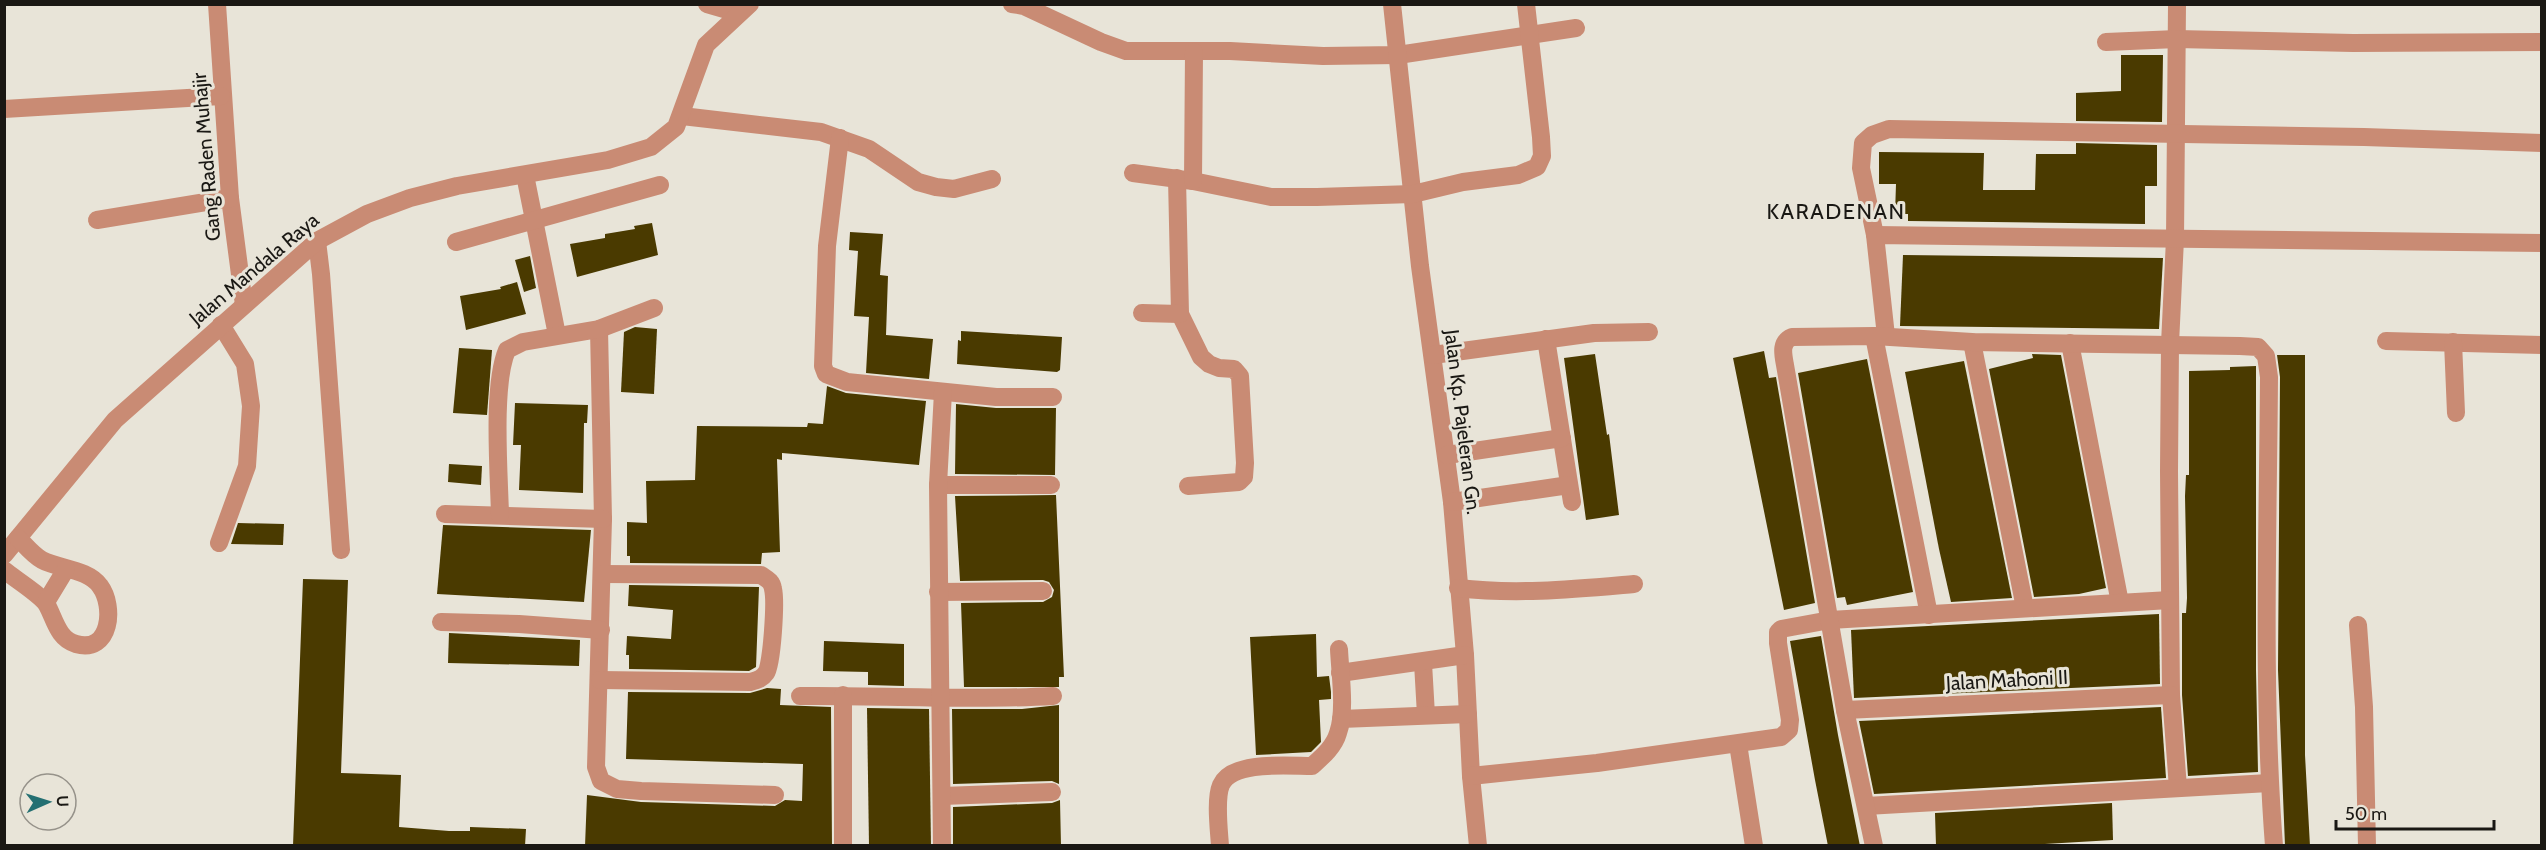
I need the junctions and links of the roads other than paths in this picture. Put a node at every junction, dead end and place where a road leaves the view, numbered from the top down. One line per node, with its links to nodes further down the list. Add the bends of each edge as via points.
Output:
1 (217, 4): 15 (street, Gang Raden Muhajir)
2 (707, 4): 7 (street)
3 (1012, 4): 13 (street, via 1126,51)
4 (1392, 4): 14 (street, Jalan Kp. Pajeleran Gn.)
5 (1526, 4): 9 (street)
6 (2177, 4): 10 (street)
7 (744, 9): 17 (street, Jalan Mandala Raya, via 706,45)
8 (1576, 28): 9 (street)
9 (1529, 36): 14 (street); 26 (street, via 1541,137 1542,156 1537,167 1518,175)
10 (2177, 39): 11 (street); 12 (street); 18 (street)
11 (2106, 42)
12 (2541, 42)
13 (1194, 52): 14 (street); 24 (street)
14 (1398, 55): 26 (street, Jalan Kp. Pajeleran Gn.)
15 (222, 96): 16 (street); 27 (street, Gang Raden Muhajir)
16 (4, 109)
17 (682, 116): 19 (street, via 821,132); 22 (street, Jalan Mandala Raya, via 676,127 651,147 609,160)
18 (2175, 135): 20 (street); 30 (street, via 1889,129 1863,143 1861,168); 31 (street)
19 (840, 138): 23 (street, via 868,149 918,182 936,187 954,189); 52 (street, via 827,246 823,366 826,374 847,382)
20 (2541, 143)
21 (1133, 172): 24 (street)
22 (525, 175): 29 (street); 32 (street, Jalan Mandala Raya, via 410,198 367,214)
23 (992, 179)
24 (1185, 179): 26 (street, via 1271,197); 38 (street)
25 (660, 186): 29 (street)
26 (1413, 194): 51 (street, Jalan Kp. Pajeleran Gn.)
27 (230, 198): 28 (street); 35 (street, Gang Raden Muhajir)
28 (97, 220)
29 (533, 221): 33 (street); 42 (street)
30 (1875, 235): 31 (street); 43 (street)
31 (2175, 239): 34 (street); 49 (street)
32 (316, 241): 35 (street, Jalan Mandala Raya); 66 (street)
33 (456, 242)
34 (2541, 243)
35 (244, 304): 39 (street, Jalan Mandala Raya)
36 (654, 308): 40 (street)
37 (1142, 313): 38 (street)
38 (1180, 314): 59 (street, via 1201,357 1219,368 1234,369 1240,376 1245,453 1244,477 1239,482)
39 (221, 325): 64 (street, Jalan Mandala Raya, via 115,420); 65 (street, via 245,364 251,406 247,466)
40 (599, 329): 42 (street); 63 (street)
41 (1649, 332): 44 (street)
42 (557, 335): 62 (street, via 523,342 507,350 501,364)
43 (1880, 336): 46 (street); 79 (street); 80 (street, via 1799,337 1788,339 1783,346)
44 (1546, 339): 51 (street); 55 (street)
45 (2386, 341): 47 (street)
46 (1972, 342): 48 (street); 78 (street)
47 (2452, 342): 50 (street); 54 (street)
48 (2070, 343): 49 (street); 77 (street)
49 (2170, 344): 75 (street); 100 (street, via 2258,347 2266,356)
50 (2541, 345)
51 (1433, 355): 56 (street, Jalan Kp. Pajeleran Gn.)
52 (943, 392): 53 (street); 57 (street)
53 (1053, 397)
54 (2456, 413)
55 (1562, 438): 56 (street); 60 (street, via 1571,493)
56 (1447, 455): 60 (street, Jalan Kp. Pajeleran Gn.)
57 (938, 485): 58 (street); 74 (street)
58 (1051, 485)
59 (1188, 486)
60 (1452, 502): 72 (street, Jalan Kp. Pajeleran Gn.)
61 (446, 514): 62 (street)
62 (500, 515): 63 (street)
63 (603, 519): 70 (street)
64 (18, 538): 67 (street, Jalan Mandala Raya); 68 (street, via 41,559)
65 (219, 543)
66 (341, 550)
67 (4, 555)
68 (66, 569): 76 (street); 76 (street, via 89,576 100,585 108,608 105,634 90,644 65,639)
69 (4, 570): 76 (street)
70 (602, 574): 83 (street); 88 (street, via 761,575 770,580 773,589 773,625 768,671 761,679)
71 (1634, 584): 72 (street, via 1546,590)
72 (1458, 588): 85 (street, Jalan Kp. Pajeleran Gn.)
73 (1043, 591): 74 (street)
74 (938, 592): 92 (street)
75 (2170, 600): 77 (street); 89 (street)
76 (46, 602)
77 (2120, 603): 78 (street)
78 (2025, 608): 79 (street)
79 (1929, 615): 80 (street)
80 (1830, 620): 94 (street); 98 (street, via 1778,632 1789,730 1781,737)
81 (441, 622): 83 (street)
82 (2358, 625): 113 (street)
83 (601, 630): 88 (street)
84 (1339, 649): 87 (street)
85 (1465, 655): 86 (street); 95 (street, Jalan Kp. Pajeleran Gn.)
86 (1423, 663): 87 (street); 96 (street)
87 (1340, 673): 97 (street)
88 (600, 680): 103 (street, via 596,767 601,781 617,789 641,791)
89 (2171, 695): 94 (street, Jalan Mahoni II); 101 (street)
90 (800, 696): 91 (street)
91 (843, 696): 92 (street); 106 (street)
92 (942, 696): 93 (street); 104 (street)
93 (1053, 696)
94 (1845, 710): 105 (street)
95 (1468, 714): 96 (street); 99 (street, Jalan Kp. Pajeleran Gn.)
96 (1426, 715): 97 (street)
97 (1341, 719): 108 (street, via 1332,745 1312,766 1247,768 1231,773 1221,785)
98 (1738, 744): 99 (street); 110 (street)
99 (1471, 776): 109 (street, Jalan Kp. Pajeleran Gn.)
100 (2269, 783): 101 (street); 112 (street)
101 (2178, 788): 105 (street)
102 (1052, 792): 104 (street)
103 (775, 795)
104 (942, 796): 107 (street)
105 (1866, 806): 111 (street)
106 (843, 846)
107 (942, 846)
108 (1220, 846)
109 (1478, 846)
110 (1754, 846)
111 (1874, 846)
112 (2274, 846)
113 (2367, 846)

